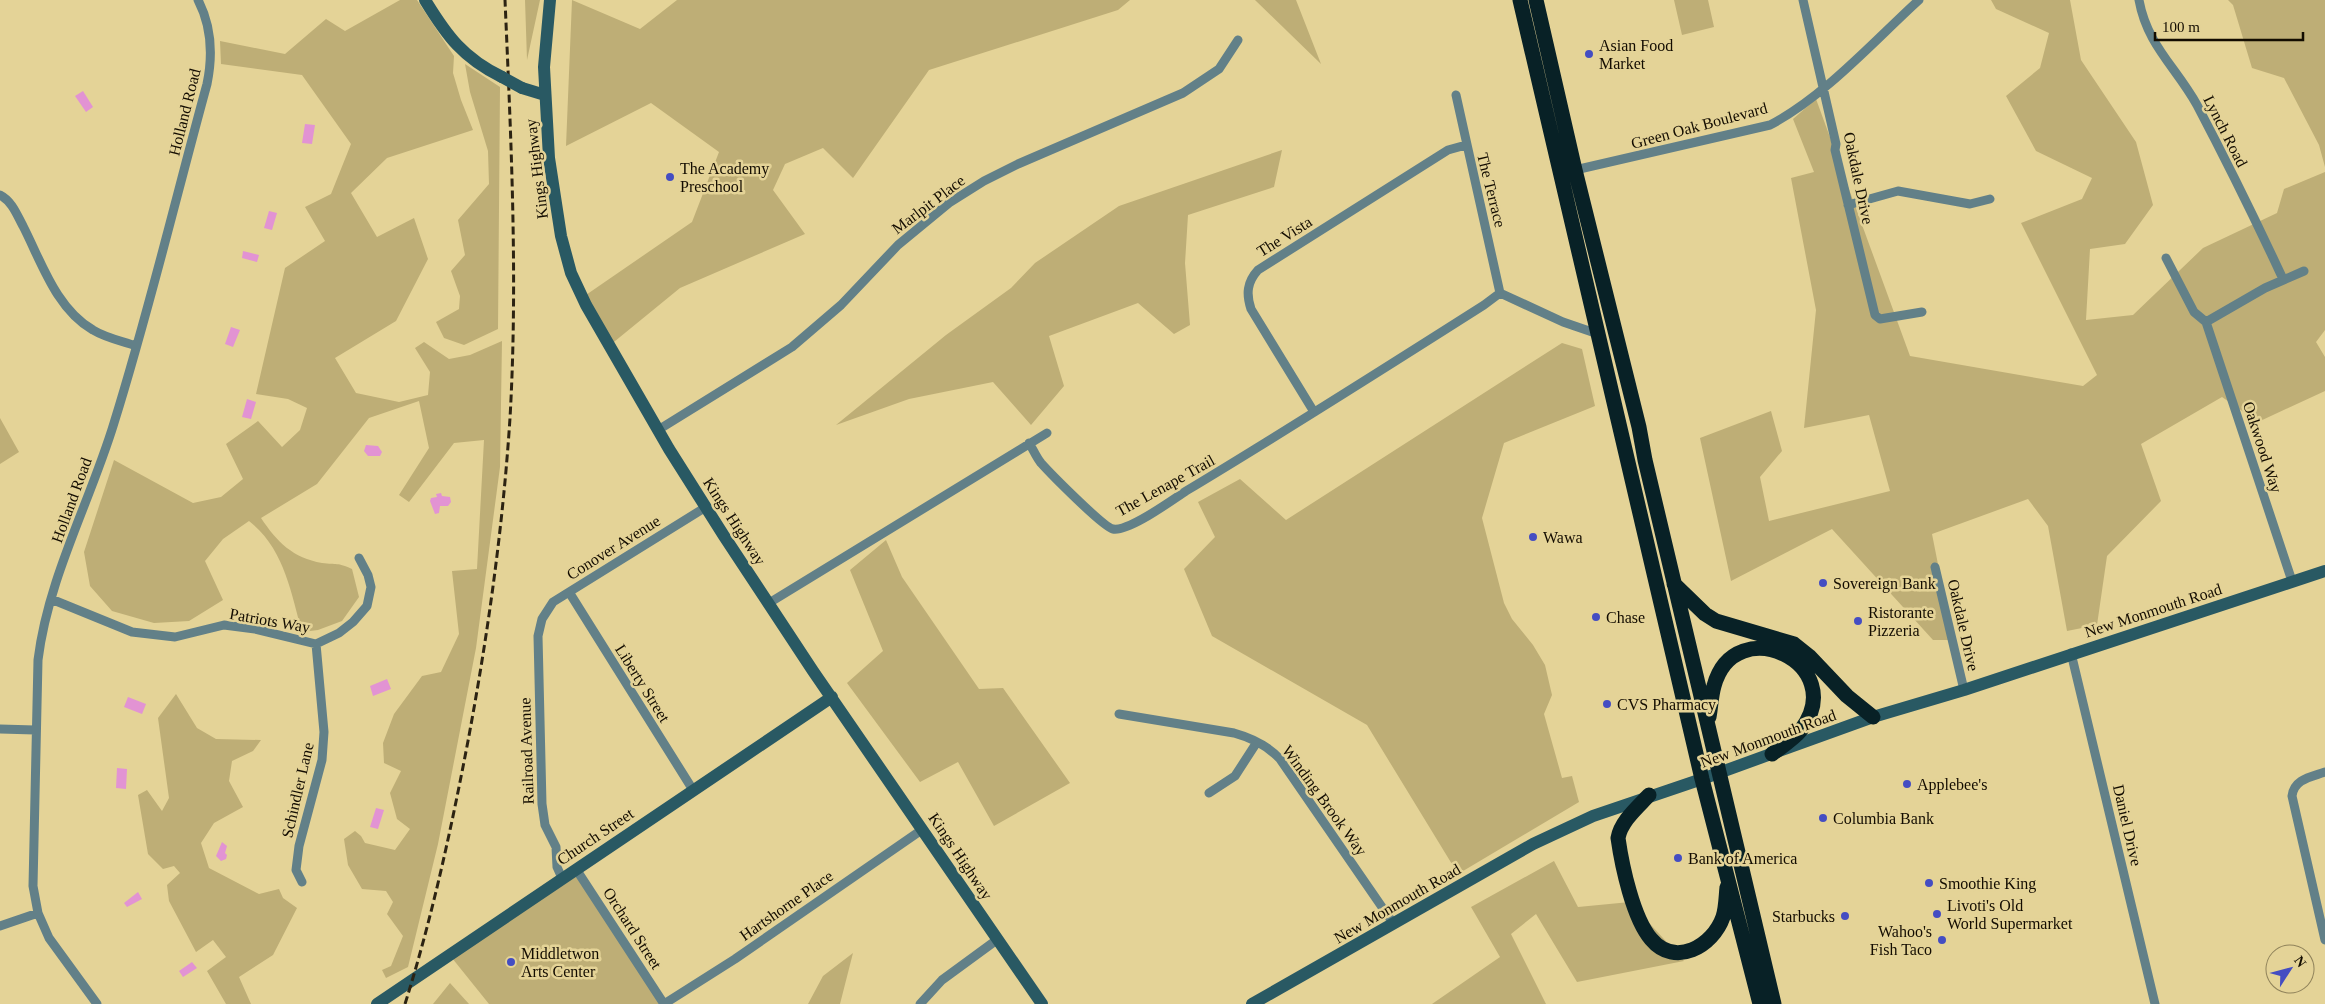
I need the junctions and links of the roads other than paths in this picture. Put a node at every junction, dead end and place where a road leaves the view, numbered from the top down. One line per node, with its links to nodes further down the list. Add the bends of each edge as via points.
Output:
1 (198, 0): 25 (street, Holland Road, via 210,32 211,66)
2 (425, 0): 11 (main road, bridge, via 445,32 478,64 522,88)
3 (550, 0): 11 (main road, Kings Highway)
4 (1520, 0): 24 (highway)
5 (1536, 0): 14 (highway)
6 (1802, 0): 10 (street, Oakdale Drive)
7 (1919, 0): 10 (street, Green Oak Boulevard)
8 (2139, 0): 20 (street, Lynch Road, via 2152,40 2196,104)
9 (1238, 40): 27 (street, Marlpit Place, via 1219,69 1183,93 1018,164 949,203 898,246 841,305 792,347)
10 (1822, 89): 14 (street, Green Oak Boulevard, via 1787,116 1756,129); 17 (street, Oakdale Drive)
11 (545, 95): 27 (main road, Kings Highway, via 548,158 561,236 571,272 586,305)
12 (1456, 95): 13 (street, The Terrace)
13 (1466, 145): 21 (street, The Terrace); 26 (street, The Vista, via 1448,150 1378,194 1258,270 1250,281 1248,298 1251,309)
14 (1575, 170): 35 (highway)
15 (0, 195): 25 (street, via 13,206 71,313 92,330)
16 (1990, 198): 17 (street, via 1970,204 1898,191)
17 (1848, 204): 22 (street, Oakdale Drive, via 1876,315 1880,319)
18 (2166, 258): 23 (street, via 2194,312)
19 (2304, 271): 20 (street)
20 (2283, 279): 23 (street)
21 (1500, 293): 24 (street); 26 (street, The Lenape Trail)
22 (1922, 312)
23 (2206, 322): 34 (street, Oakwood Way)
24 (1598, 334): 53 (highway)
25 (136, 346): 37 (street, Holland Road, via 114,424)
26 (1314, 412): 29 (street, The Lenape Trail, via 1153,512 1113,529 1040,462)
27 (658, 430): 30 (main road, Kings Highway)
28 (1047, 433): 29 (street)
29 (1029, 443): 38 (street)
30 (706, 507): 36 (street, Conover Avenue); 38 (main road, Kings Highway)
31 (359, 558): 40 (street, Patriots Way, via 371,587 367,606 339,633)
32 (1936, 567): 42 (street, Oakdale Drive)
33 (2325, 571): 34 (main road, New Monmouth Road)
34 (2292, 581): 41 (main road, New Monmouth Road)
35 (1674, 584): 45 (highway, via 1716,621 1779,638 1798,647); 46 (highway)
36 (569, 592): 39 (street, Conover Avenue, via 553,602); 54 (street, Liberty Street)
37 (52, 599): 40 (street, Patriots Way, via 132,632 175,637 224,625); 48 (street, Holland Road, via 39,653)
38 (769, 603): 43 (main road, Kings Highway)
39 (542, 619): 59 (street, Railroad Avenue, via 538,636 542,804 545,825 556,846 557,867)
40 (316, 644): 61 (street, Schindler Lane, via 324,732 322,760 296,870)
41 (2071, 653): 42 (main road, New Monmouth Road); 75 (street, Daniel Drive)
42 (1964, 690): 45 (main road, New Monmouth Road)
43 (832, 696): 54 (main road, Church Street); 57 (main road, Kings Highway)
44 (1119, 714): 49 (street, Winding Brook Way, via 1234,733)
45 (1873, 717): 50 (main road, New Monmouth Road)
46 (1708, 725): 50 (highway, via 1714,685 1729,661 1748,650 1780,651 1803,667 1813,698 1812,709 1801,730); 52 (highway)
47 (0, 729): 48 (street)
48 (36, 730): 62 (street, Holland Road, via 32,880)
49 (1257, 742): 55 (street, via 1234,776); 63 (street, Winding Brook Way, via 1280,759)
50 (1772, 754): 52 (main road, New Monmouth Road)
51 (2325, 772): 66 (street, via 2302,780 2295,786 2292,796)
52 (1720, 773): 53 (main road, New Monmouth Road); 74 (highway)
53 (1702, 779): 56 (main road, New Monmouth Road); 60 (highway)
54 (693, 790): 58 (main road, Church Street)
55 (1209, 793)
56 (1650, 795): 60 (highway, via 1631,814 1618,838 1630,892 1650,938 1663,948 1680,952 1704,944 1712,937 1723,917); 63 (main road, New Monmouth Road, via 1558,831)
57 (923, 829): 65 (main road, Kings Highway); 69 (street, Hartshorne Place)
58 (576, 868): 59 (main road, Church Street); 69 (street, Orchard Street)
59 (562, 878): 68 (main road, Church Street)
60 (1728, 880): 73 (highway)
61 (302, 882)
62 (38, 912): 64 (street); 67 (street, Holland Road, via 49,938)
63 (1393, 923): 72 (main road, New Monmouth Road)
64 (0, 926)
65 (998, 939): 70 (street, via 942,980); 71 (main road, Kings Highway)
66 (2325, 940)
67 (97, 1004)
68 (377, 1004)
69 (664, 1004)
70 (920, 1004)
71 (1042, 1004)
72 (1252, 1004)
73 (1760, 1004)
74 (1774, 1004)
75 (2155, 1004)

